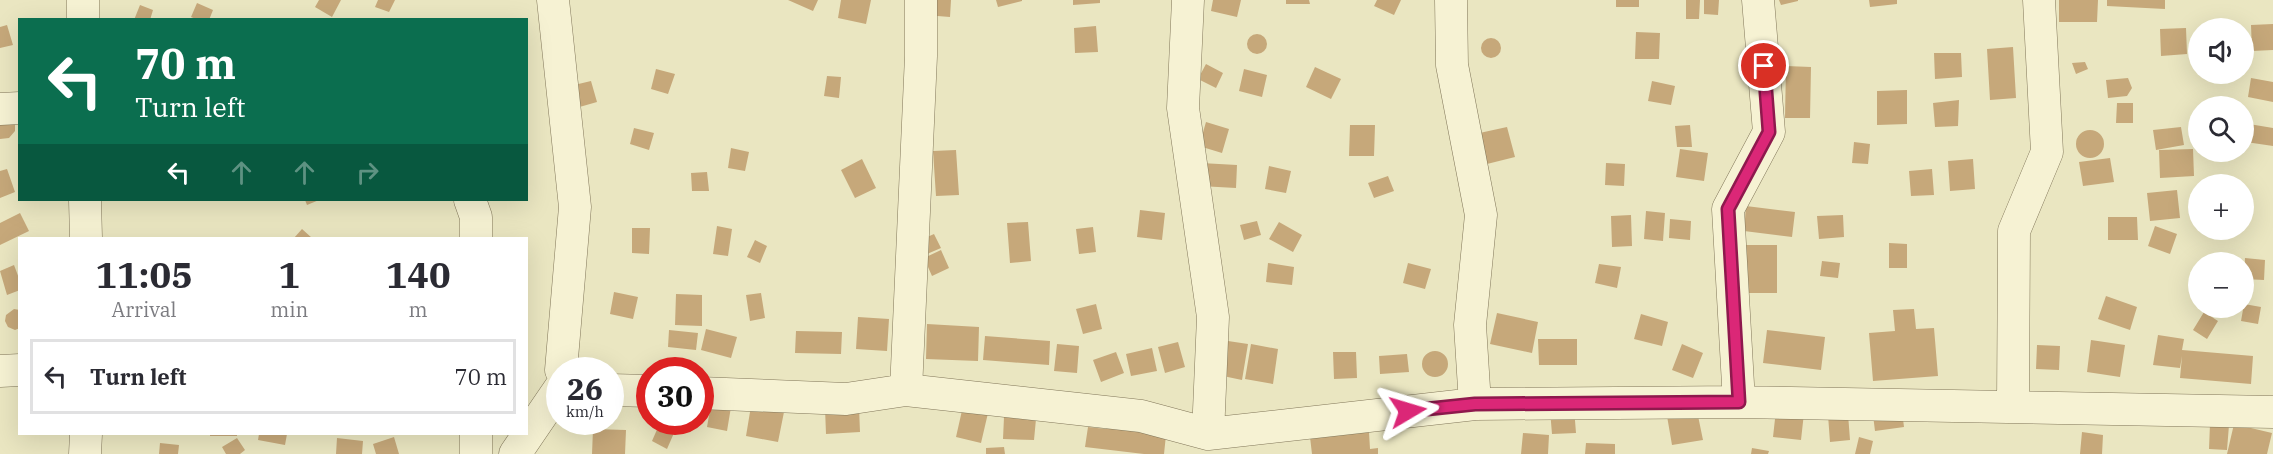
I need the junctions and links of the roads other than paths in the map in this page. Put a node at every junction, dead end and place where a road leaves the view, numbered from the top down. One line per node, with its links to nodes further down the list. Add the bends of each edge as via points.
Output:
1 (83, 0): 8 (street)
2 (553, 0): 15 (street, via 575,207)
3 (921, 0): 18 (street)
4 (1188, 0): 25 (street, via 1183,108 1213,317)
5 (1451, 0): 21 (street, via 1452,65 1481,215 1470,326)
6 (1758, 0): 20 (street, via 1769,132 1728,209)
7 (2038, 0): 22 (street, via 2047,152 2014,231)
8 (83, 18)
9 (18, 108): 10 (street)
10 (0, 109)
11 (85, 201): 13 (street)
12 (470, 201): 14 (street, via 476,217)
13 (86, 237)
14 (476, 237)
15 (562, 357)
16 (18, 370): 17 (street)
17 (0, 371)
18 (906, 390): 19 (street, via 846,399); 25 (street, via 1141,416)
19 (714, 394)
20 (1739, 402): 21 (street); 22 (street)
21 (1475, 404): 25 (street)
22 (2013, 407): 24 (street)
23 (546, 409): 30 (street)
24 (2273, 412)
25 (1208, 434)
26 (86, 435): 28 (street)
27 (476, 435): 29 (street)
28 (85, 454)
29 (476, 454)
30 (516, 454)

